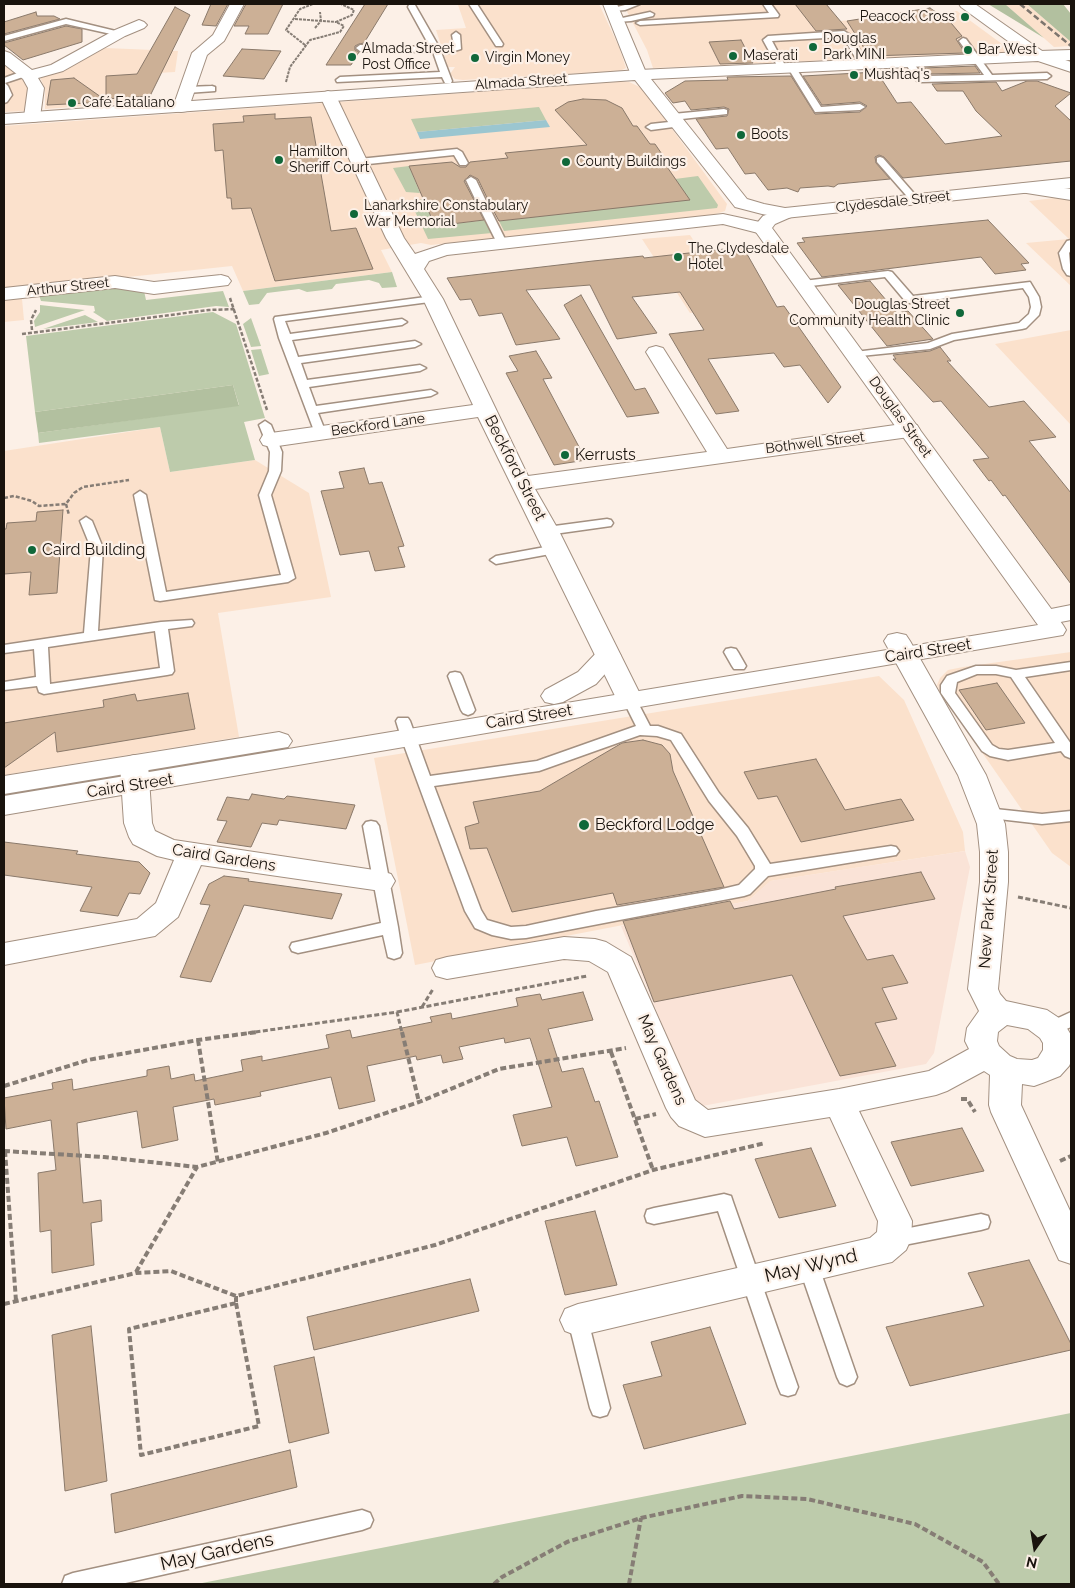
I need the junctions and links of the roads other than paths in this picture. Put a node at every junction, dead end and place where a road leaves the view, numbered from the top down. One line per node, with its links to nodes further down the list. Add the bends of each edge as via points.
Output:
1 (238, 4): 35 (street, via 219,38 200,53)
2 (473, 4): 15 (lane)
3 (636, 4): 8 (lane)
4 (767, 4): 9 (lane, via 775,15)
5 (966, 4): 19 (street)
6 (412, 7): 17 (lane)
7 (752, 7): 8 (lane, via 652,13 631,19)
8 (613, 11): 27 (street)
9 (640, 24)
10 (139, 25): 11 (street)
11 (120, 33): 13 (lane, via 66,21); 26 (street, via 57,68)
12 (456, 35): 17 (lane, via 458,47)
13 (4, 39)
14 (963, 41): 21 (lane)
15 (499, 44)
16 (360, 48): 17 (lane)
17 (436, 50): 32 (lane)
18 (1071, 55): 19 (street, Almada Street)
19 (1039, 56): 21 (street, Almada Street); 24 (street)
20 (5, 57): 26 (street)
21 (979, 60): 22 (street, Almada Street); 28 (lane)
22 (910, 63): 23 (street, Almada Street); 28 (lane, via 920,79)
23 (864, 65): 25 (street, Almada Street); 25 (lane, via 844,34 768,39)
24 (1071, 67)
25 (788, 68): 27 (street, Almada Street); 39 (lane, via 818,110)
26 (27, 74): 30 (lane); 41 (street, via 36,88)
27 (639, 75): 32 (street, Almada Street); 43 (street)
28 (989, 76): 29 (lane)
29 (1047, 76)
30 (4, 80)
31 (340, 80): 32 (lane)
32 (447, 80): 36 (street, Almada Street)
33 (4, 86): 37 (lane, via 8,95)
34 (212, 89): 35 (lane)
35 (187, 90): 38 (street)
36 (328, 96): 38 (street, Almada Street); 46 (street, Beckford Street)
37 (4, 100)
38 (181, 107): 41 (street, Almada Street)
39 (860, 107)
40 (724, 112): 43 (lane)
41 (32, 117): 42 (street, Almada Street)
42 (4, 119)
43 (676, 120): 44 (lane); 53 (street)
44 (651, 127)
45 (880, 160): 52 (lane)
46 (359, 162): 47 (lane, via 457,152); 57 (street, Beckford Street)
47 (463, 162)
48 (471, 180): 58 (lane)
49 (1071, 183): 50 (street, Clydesdale Street)
50 (1026, 188): 51 (street); 52 (street, Clydesdale Street)
51 (1071, 195)
52 (915, 200): 54 (street, Clydesdale Street)
53 (741, 203): 54 (street, Clydesdale Street); 55 (street, via 735,213)
54 (785, 213): 56 (street, via 769,220)
55 (723, 219): 56 (street); 58 (street)
56 (762, 228): 63 (street, Douglas Street)
57 (395, 238): 60 (street, via 416,248); 61 (street, Beckford Street)
58 (502, 243): 60 (street)
59 (1070, 248): 62 (lane, via 1064,253)
60 (445, 250): 61 (street, via 422,257)
61 (414, 269): 66 (street, Beckford Street)
62 (1071, 273)
63 (803, 284): 71 (street, Douglas Street); 71 (lane, via 888,274 910,300 1026,284 1030,288 1036,307 1034,315 1022,326 952,337 930,346)
64 (225, 288): 65 (street, Arthur Street, via 154,288 114,282)
65 (4, 294)
66 (432, 299): 68 (lane, via 279,319); 76 (street, Beckford Street)
67 (402, 322): 68 (lane)
68 (286, 338): 72 (lane)
69 (415, 344): 72 (lane)
70 (656, 352): 81 (street)
71 (854, 355): 78 (street, Douglas Street)
72 (294, 361): 74 (lane)
73 (420, 368): 74 (lane)
74 (302, 384): 77 (lane)
75 (431, 393): 77 (lane)
76 (486, 409): 80 (street, Beckford Lane); 82 (street, Beckford Street)
77 (312, 410): 80 (lane)
78 (909, 430): 81 (street, Bothwell Street); 88 (street, Douglas Street)
79 (268, 433): 80 (street, Beckford Lane); 83 (lane, via 276,452 275,471 265,495 288,578 160,597)
80 (320, 433)
81 (720, 455): 82 (street, Bothwell Street)
82 (521, 484): 86 (street, Beckford Street)
83 (140, 495)
84 (86, 521): 91 (lane, via 96,548)
85 (607, 523): 86 (lane)
86 (551, 540): 87 (lane); 95 (street, Beckford Street)
87 (496, 560)
88 (1060, 622): 93 (street, Caird Street)
89 (187, 623): 90 (lane)
90 (161, 626): 91 (lane); 99 (lane, via 167,672 44,689)
91 (91, 637): 92 (lane)
92 (41, 644): 94 (lane); 99 (lane)
93 (900, 648): 101 (street, Caird Street); 101 (street, Caird Street, via 735,659); 111 (street, New Park Street, via 972,775)
94 (4, 649)
95 (608, 656): 101 (street, Beckford Street); 102 (street, via 587,678)
96 (1071, 666): 97 (lane)
97 (1016, 674): 106 (lane); 106 (lane, via 996,670 968,672 952,679 948,693 987,748 995,753 1008,755)
98 (455, 676): 103 (lane)
99 (43, 681): 100 (lane)
100 (4, 686)
101 (626, 693): 102 (street, Caird Street); 104 (street, Caird Street); 105 (lane)
102 (554, 696): 103 (street, Caird Street)
103 (468, 710): 104 (street, Caird Street)
104 (405, 729): 107 (street, Caird Street); 108 (lane)
105 (645, 730): 108 (lane, via 539,766); 116 (lane, via 676,737 714,797 743,832)
106 (1068, 750)
107 (135, 775): 109 (street, Caird Street); 110 (street, Caird Street); 115 (street, Caird Gardens, via 138,823 143,837 167,849)
108 (425, 782): 116 (lane, via 473,911 481,924 501,932 526,932 744,890)
109 (4, 785)
110 (4, 806)
111 (986, 813): 112 (lane, via 1042,819); 123 (street, New Park Street, via 991,824 994,852 983,989)
112 (1071, 816)
113 (371, 826): 117 (lane)
114 (891, 851): 116 (lane)
115 (191, 854): 117 (street, Caird Gardens); 121 (street, via 168,909 145,928)
116 (763, 871)
117 (381, 881): 118 (lane)
118 (390, 927): 119 (lane); 120 (lane)
119 (298, 947)
120 (394, 953)
121 (4, 954)
122 (447, 968): 127 (street, May Gardens, via 564,948 595,950 620,965 682,1108 691,1117 705,1124 720,1123)
123 (999, 1015): 124 (street, via 1026,1015); 125 (street, via 986,1022 981,1034 981,1041)
124 (1061, 1024): 126 (street, via 1058,1057)
125 (997, 1061): 126 (street, via 1015,1072 1034,1073); 127 (street, May Gardens, via 936,1082); 131 (street, via 1007,1112)
126 (1063, 1067)
127 (839, 1102): 130 (street, via 895,1221)
128 (654, 1216): 133 (lane, via 724,1202)
129 (981, 1222): 130 (lane)
130 (894, 1239): 132 (street, May Wynd, via 880,1251)
131 (1071, 1249)
132 (809, 1267): 133 (street, May Wynd); 135 (lane)
133 (752, 1280): 134 (street, May Wynd); 136 (lane)
134 (578, 1320): 137 (lane)
135 (847, 1377)
136 (788, 1387)
137 (600, 1408)
138 (362, 1520): 139 (lane, May Gardens)
139 (73, 1584)

